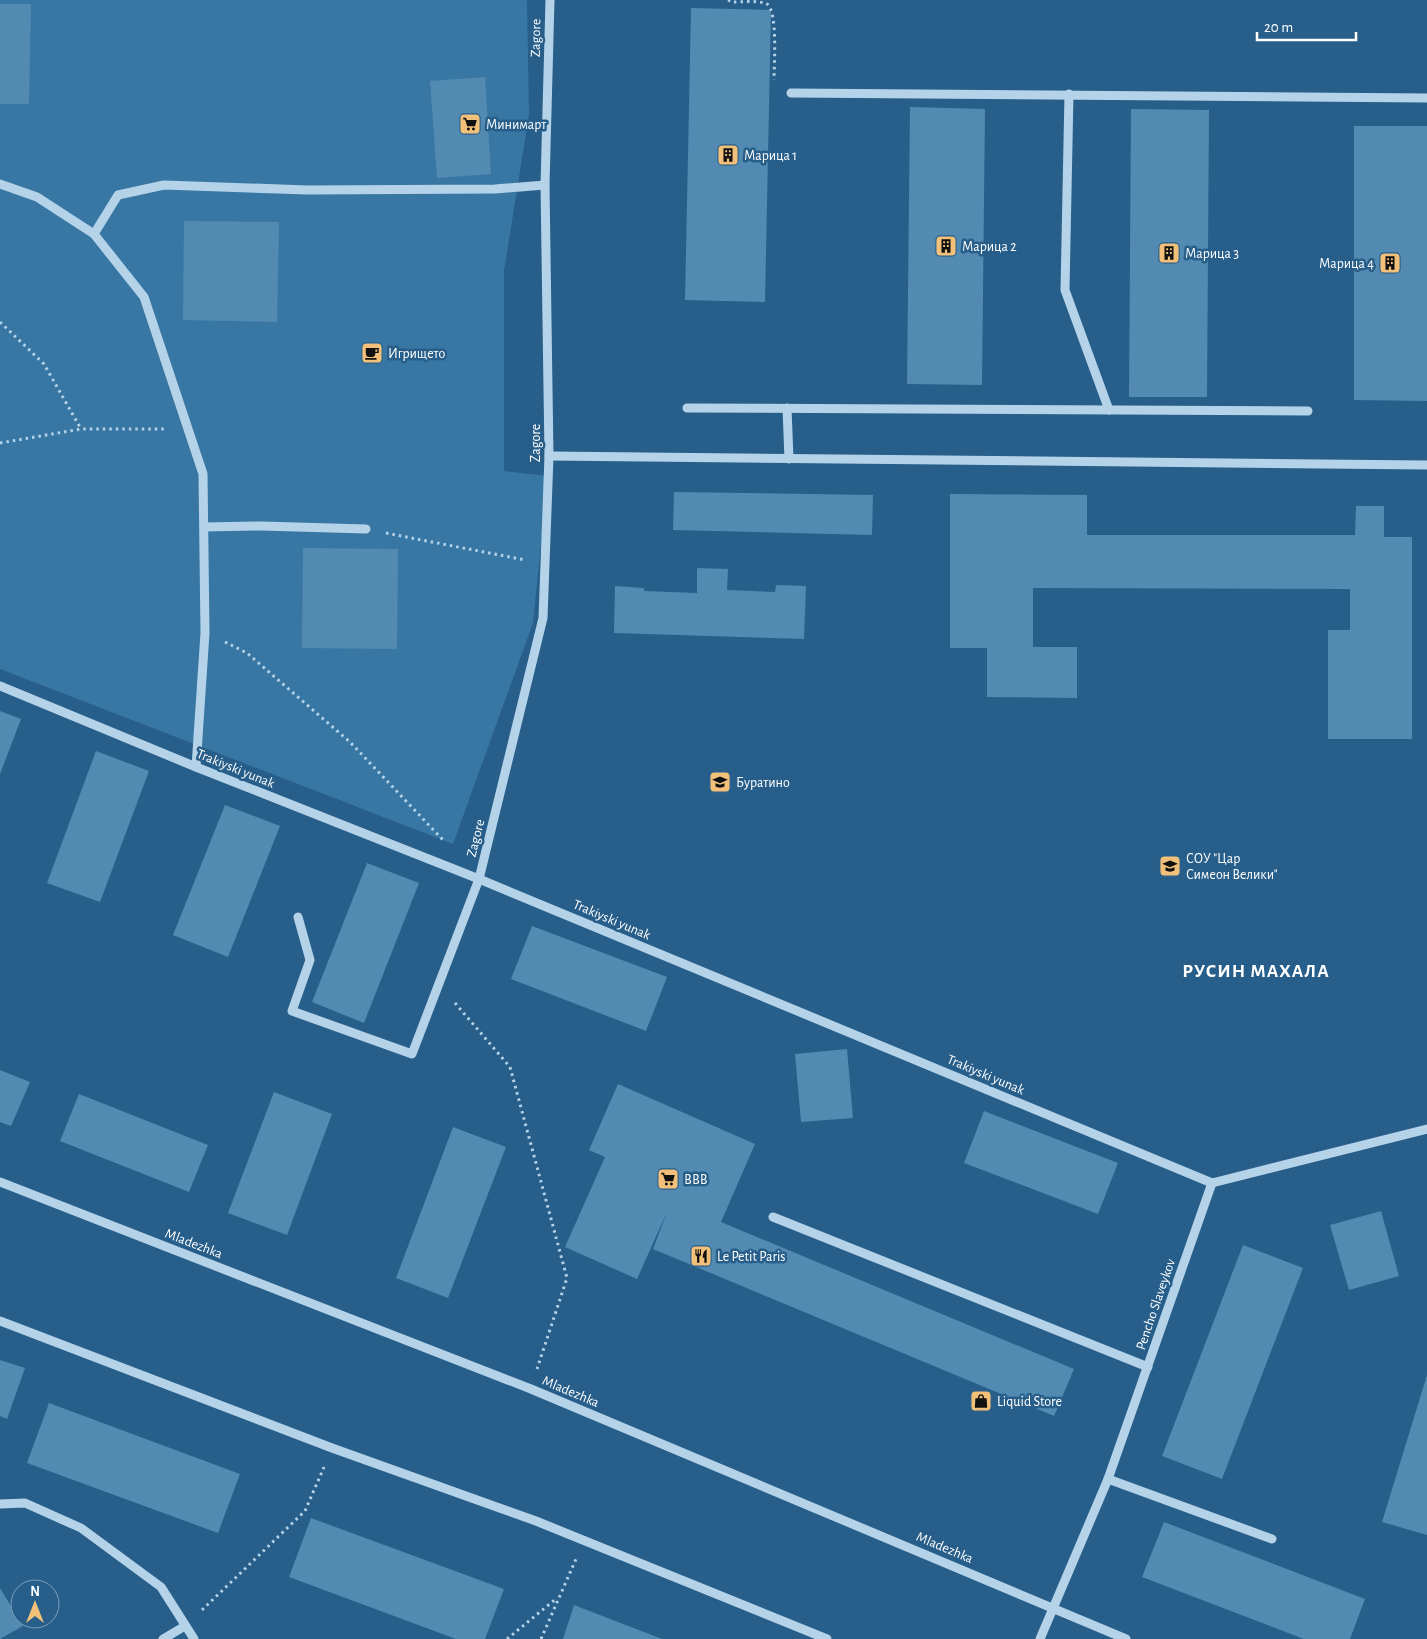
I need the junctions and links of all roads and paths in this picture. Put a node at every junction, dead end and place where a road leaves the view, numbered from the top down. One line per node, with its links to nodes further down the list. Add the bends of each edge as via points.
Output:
1 (550, 0): 7 (street, Zagore)
2 (728, 0): 3 (path, via 770,6 774,20 774,84 779,93)
3 (790, 93): 4 (street)
4 (1069, 94): 5 (street); 12 (street, via 1065,290)
5 (1427, 98)
6 (0, 184): 8 (street, via 37,197)
7 (545, 185): 8 (street, via 494,189 308,190 164,185 118,195); 17 (street, Zagore)
8 (94, 234): 15 (street, via 144,297)
9 (0, 322): 14 (path, via 44,364)
10 (687, 408): 11 (street)
11 (787, 408): 12 (street); 18 (street)
12 (1109, 410): 13 (street)
13 (1308, 411)
14 (81, 429): 15 (path); 16 (path)
15 (188, 430): 20 (street, via 204,474)
16 (0, 443)
17 (549, 456): 18 (street); 22 (street, Zagore)
18 (789, 459): 19 (street)
19 (1427, 464)
20 (204, 527): 21 (street); 23 (street)
21 (366, 529): 22 (path)
22 (545, 564): 27 (street, Zagore, via 543,618)
23 (206, 632): 25 (street); 26 (path, via 247,653 350,742)
24 (0, 686): 25 (street, Trakiyski yunak)
25 (196, 767): 27 (street, Trakiyski yunak)
26 (445, 843)
27 (480, 879): 29 (street, Zagore); 32 (street, Trakiyski yunak)
28 (298, 917): 29 (street, Zagore, via 310,960 292,1010 412,1054)
29 (439, 984): 36 (path, via 510,1067 567,1278)
30 (1427, 1129): 32 (street)
31 (0, 1182): 36 (street, Mladezhka)
32 (1212, 1183): 35 (street, Pencho Slaveykov)
33 (773, 1217): 35 (street)
34 (0, 1321): 37 (street)
35 (1148, 1367): 38 (street, Pencho Slaveykov)
36 (531, 1389): 43 (street, Mladezhka)
37 (332, 1448): 41 (street); 44 (path, via 305,1512)
38 (1108, 1478): 40 (street); 43 (street, Pencho Slaveykov)
39 (0, 1504): 44 (street, via 26,1503 81,1528 161,1587)
40 (1272, 1539)
41 (584, 1540): 42 (path); 49 (street)
42 (559, 1596): 47 (path); 48 (path)
43 (1054, 1608): 50 (street, Pencho Slaveykov); 51 (street, Mladezhka)
44 (186, 1626): 45 (street); 46 (street)
45 (164, 1639)
46 (194, 1639)
47 (507, 1639)
48 (541, 1639)
49 (827, 1639)
50 (1040, 1639)
51 (1126, 1639)

